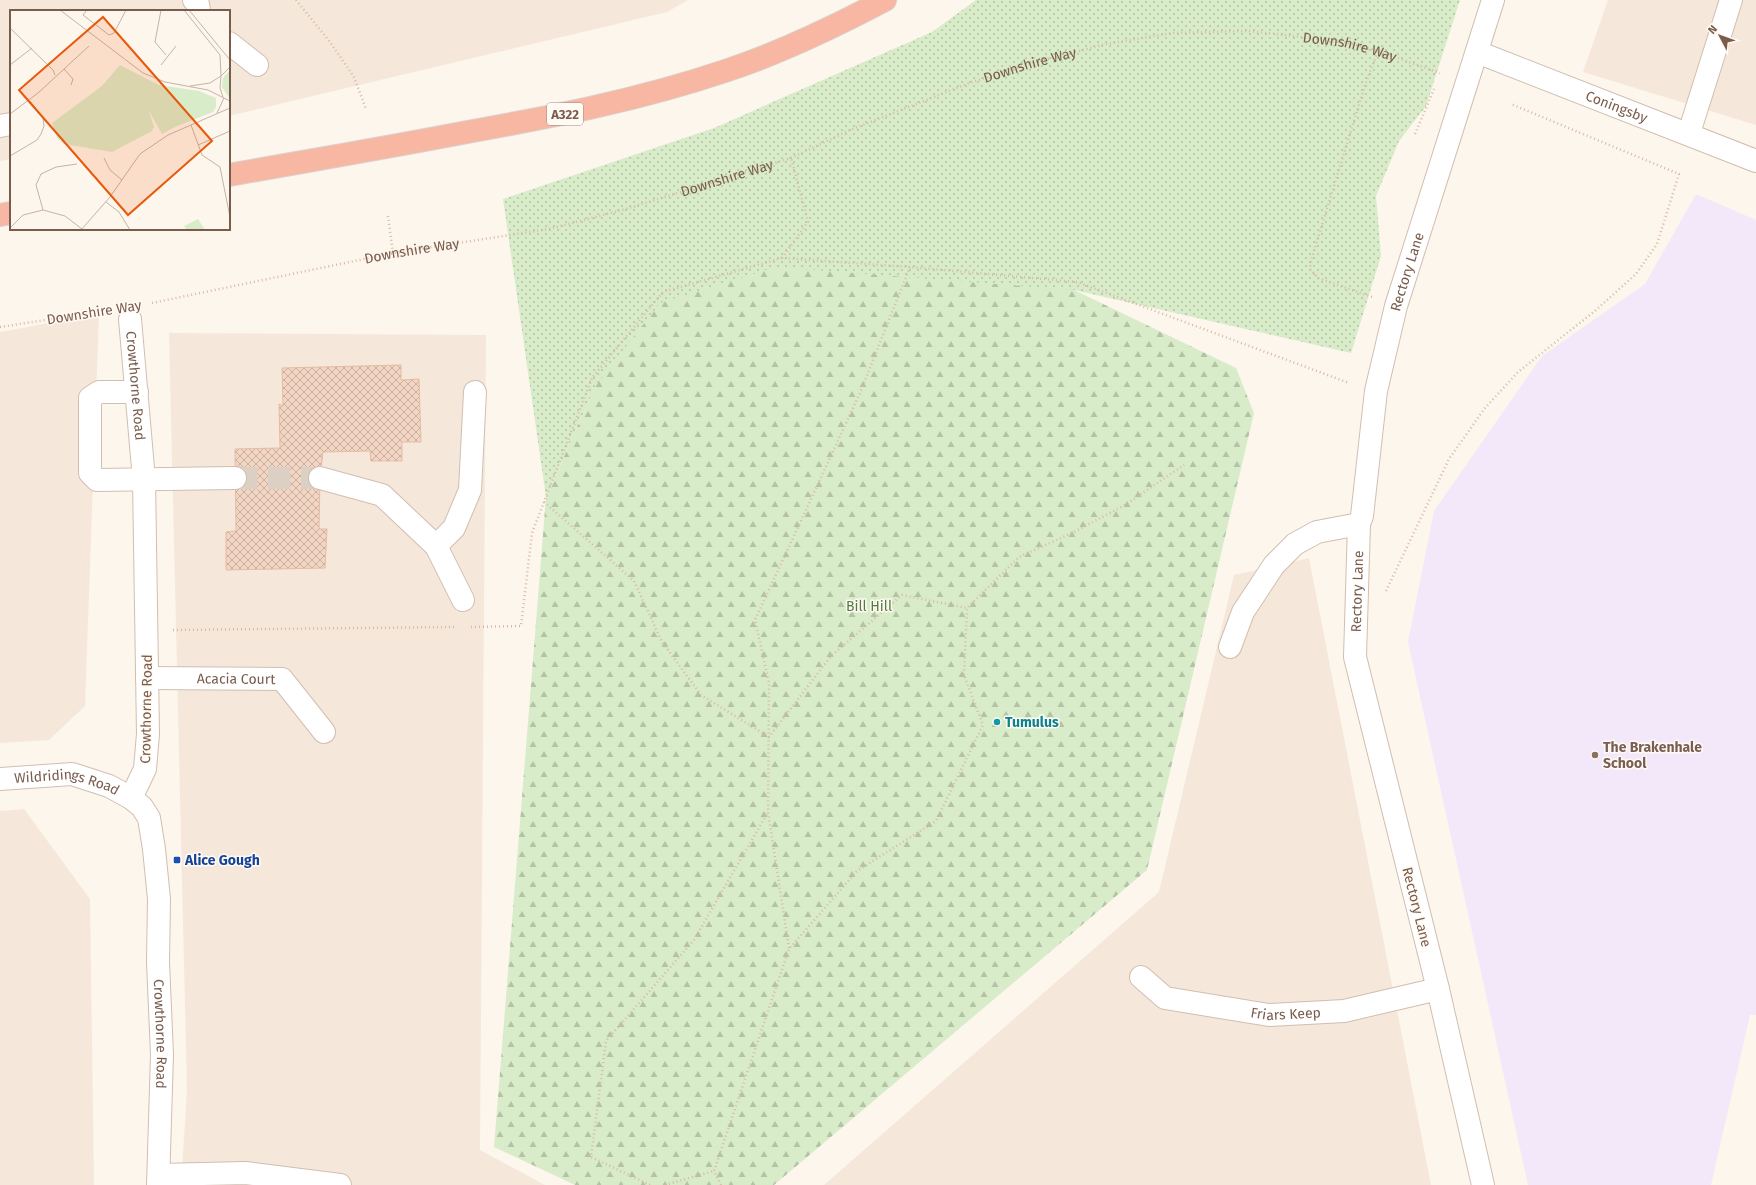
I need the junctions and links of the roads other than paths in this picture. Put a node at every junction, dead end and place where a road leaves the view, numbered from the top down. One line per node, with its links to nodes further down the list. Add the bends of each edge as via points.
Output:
1 (194, 0): 5 (street)
2 (885, 0): 13 (highway, A322, via 783,49 726,71 643,96 576,112)
3 (1493, 0): 7 (street, Rectory Lane)
4 (1731, 0): 11 (street)
5 (199, 10)
6 (230, 44): 8 (street)
7 (1477, 52): 11 (street, Coningsby); 22 (street, Rectory Lane, via 1396,306 1376,391)
8 (257, 66)
9 (10, 124): 10 (street)
10 (0, 126)
11 (1689, 134): 12 (street, Coningsby)
12 (1756, 161)
13 (230, 174)
14 (10, 213): 15 (highway)
15 (0, 215)
16 (138, 311): 17 (street, Crowthorne Road)
17 (136, 392): 21 (street, Crowthorne Road); 21 (street, via 99,392 90,398 90,473 97,480)
18 (475, 392): 23 (street, via 470,490 454,528)
19 (235, 478): 21 (street)
20 (320, 478): 23 (street, via 382,495)
21 (144, 480): 26 (street, Crowthorne Road)
22 (1359, 524): 25 (street, via 1317,532 1295,544 1274,565 1243,612); 31 (street, Rectory Lane, via 1355,657)
23 (436, 546): 24 (street)
24 (463, 600)
25 (1230, 647)
26 (148, 678): 27 (street, Acacia Court, via 282,679); 29 (street, Crowthorne Road, via 145,769)
27 (324, 732)
28 (0, 778): 29 (street, Wildridings Road, via 72,774 109,786)
29 (131, 798): 32 (street, Crowthorne Road, via 142,807 149,818 159,899 158,962 162,1055)
30 (1141, 977): 31 (street, Friars Keep, via 1166,998 1269,1015 1344,1011)
31 (1438, 989): 34 (street, Rectory Lane)
32 (158, 1180): 33 (street, via 246,1173)
33 (340, 1185)
34 (1483, 1185)

